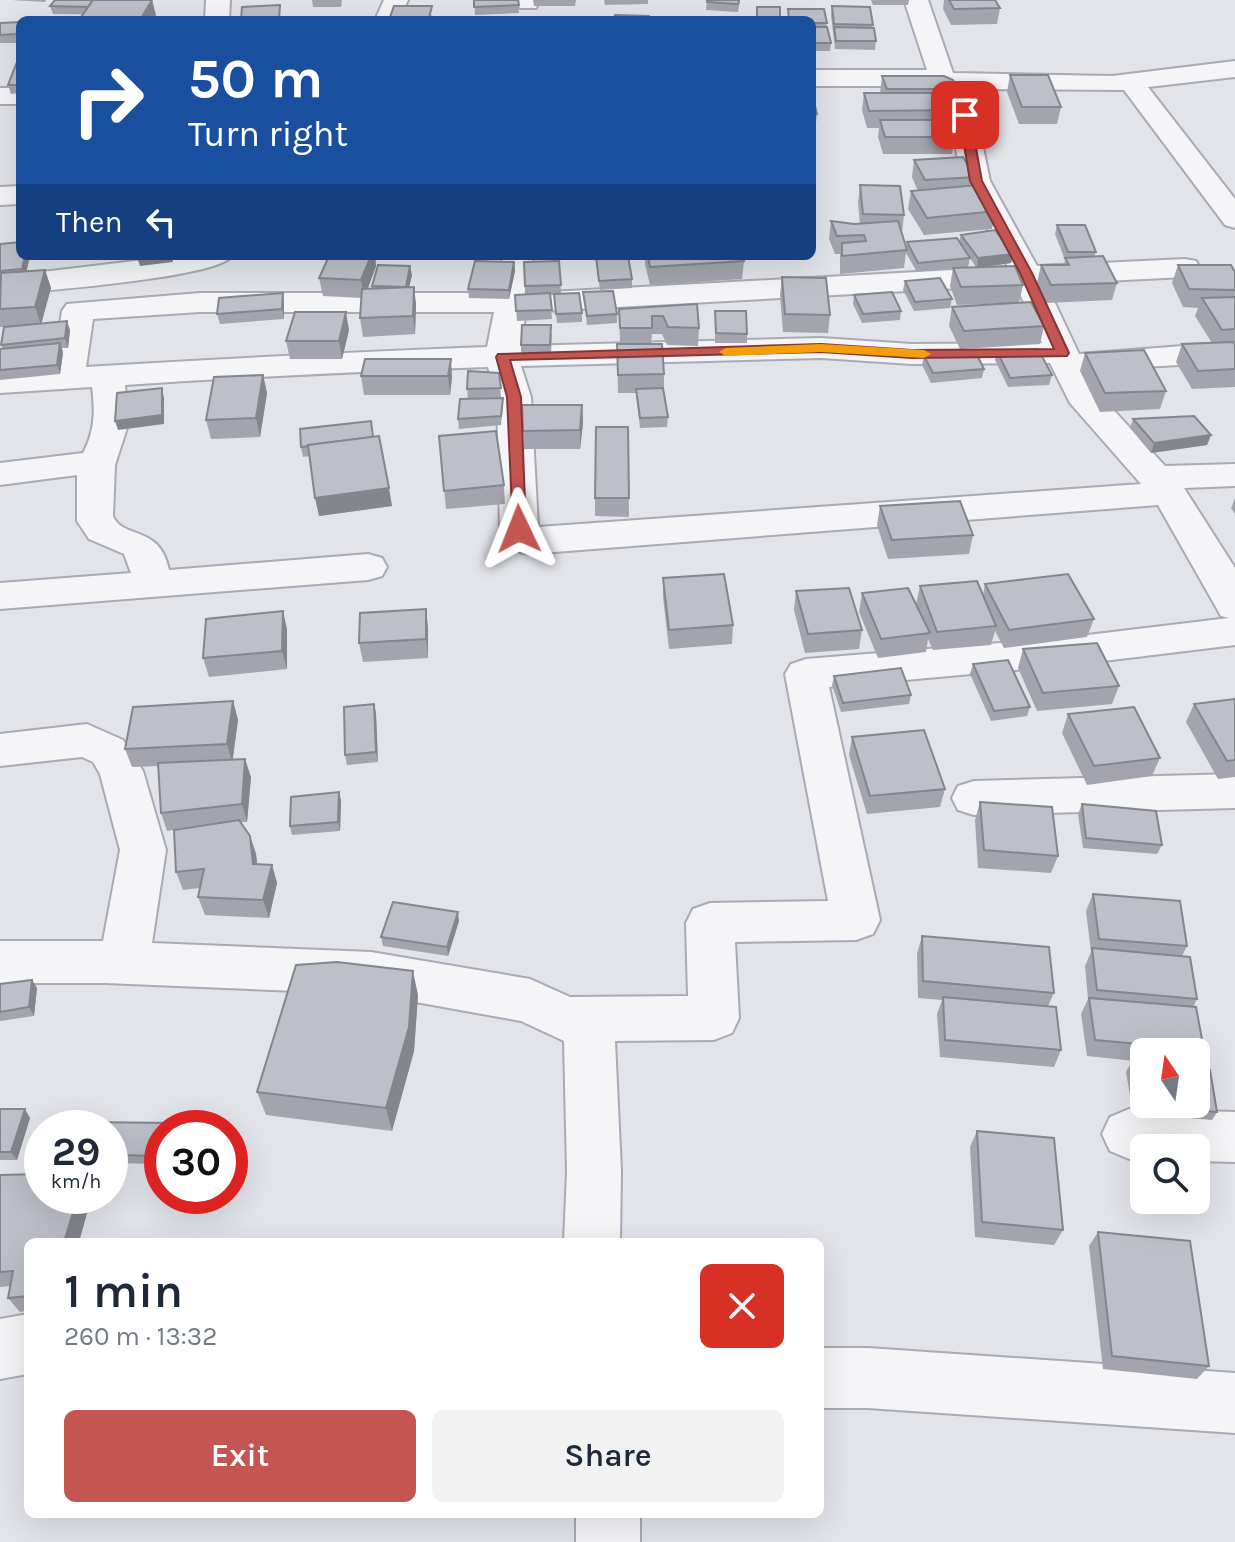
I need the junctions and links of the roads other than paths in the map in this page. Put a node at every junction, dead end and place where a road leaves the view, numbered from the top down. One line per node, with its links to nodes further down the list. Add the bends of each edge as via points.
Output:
1 (927, 1): 4 (street)
2 (1235, 69): 5 (street)
3 (816, 78): 4 (street)
4 (942, 79): 5 (street); 11 (street, via 960,100 976,181)
5 (1131, 82): 6 (street)
6 (1235, 219)
7 (205, 260): 9 (street)
8 (517, 260): 13 (street, via 519,284)
9 (45, 268): 12 (street)
10 (1185, 268): 11 (street)
11 (1026, 273): 13 (street); 16 (street)
12 (0, 286)
13 (512, 303): 15 (street); 18 (street, via 218,302 78,311)
14 (1235, 352): 16 (street)
15 (502, 357): 16 (street, via 821,348); 17 (street); 23 (street, via 514,397 519,529 529,542 1127,498)
16 (1064, 358): 23 (street, via 1082,396)
17 (107, 376): 18 (street); 20 (street, via 110,435)
18 (68, 380): 19 (street)
19 (0, 383)
20 (97, 462): 21 (street); 26 (street, via 95,519 100,529 140,546 151,565)
21 (0, 474)
22 (1235, 475): 23 (street)
23 (1162, 485): 25 (street)
24 (368, 567): 26 (street)
25 (1229, 583)
26 (151, 584): 27 (street)
27 (0, 596)
28 (1235, 631): 34 (street, via 806,674 856,920 710,923 714,1018)
29 (0, 750): 33 (street, via 87,740 108,751 121,771 143,850)
30 (1235, 791): 31 (street)
31 (974, 798)
32 (0, 962): 33 (street)
33 (124, 963): 34 (street, via 371,973 530,1001 565,1019)
34 (589, 1018): 37 (street)
35 (1129, 1134): 36 (street)
36 (1235, 1137)
37 (592, 1238)
38 (24, 1345): 39 (street)
39 (0, 1349)
40 (824, 1378): 41 (street)
41 (1235, 1403)
42 (608, 1518): 43 (street)
43 (608, 1542)

